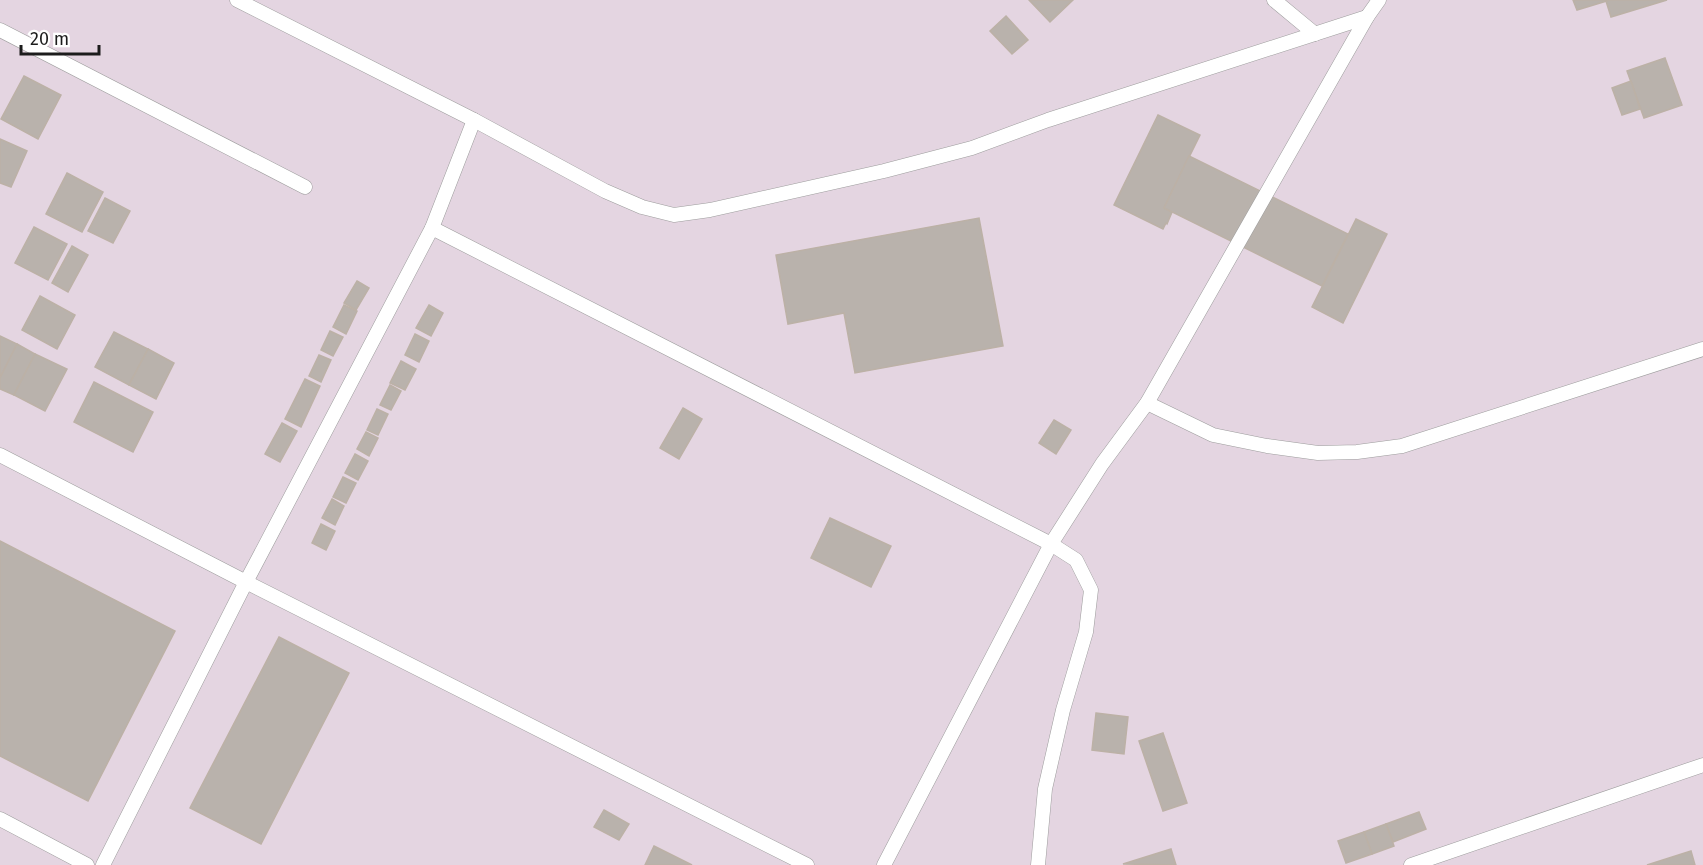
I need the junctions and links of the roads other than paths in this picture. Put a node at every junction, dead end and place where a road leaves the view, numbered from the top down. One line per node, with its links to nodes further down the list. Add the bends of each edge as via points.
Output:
1 (237, 0): 7 (lane)
2 (1274, 0): 6 (lane)
3 (1379, 0): 4 (lane)
4 (1367, 17): 6 (lane); 11 (lane)
5 (0, 30): 8 (lane)
6 (1315, 34): 7 (lane, via 972,148 884,171 674,215 605,191)
7 (474, 120): 9 (lane)
8 (305, 187)
9 (432, 228): 13 (lane); 14 (lane)
10 (1703, 349): 11 (lane, via 1402,446 1357,452 1318,453 1267,447 1213,435)
11 (1147, 403): 13 (lane)
12 (0, 455): 14 (lane)
13 (1051, 544): 20 (lane); 21 (lane, via 1077,560 1091,590 1086,632 1045,789)
14 (246, 582): 18 (lane); 19 (lane)
15 (1703, 765): 22 (lane)
16 (0, 819): 17 (lane)
17 (87, 865)
18 (103, 865)
19 (807, 865)
20 (884, 865)
21 (1038, 865)
22 (1411, 865)

